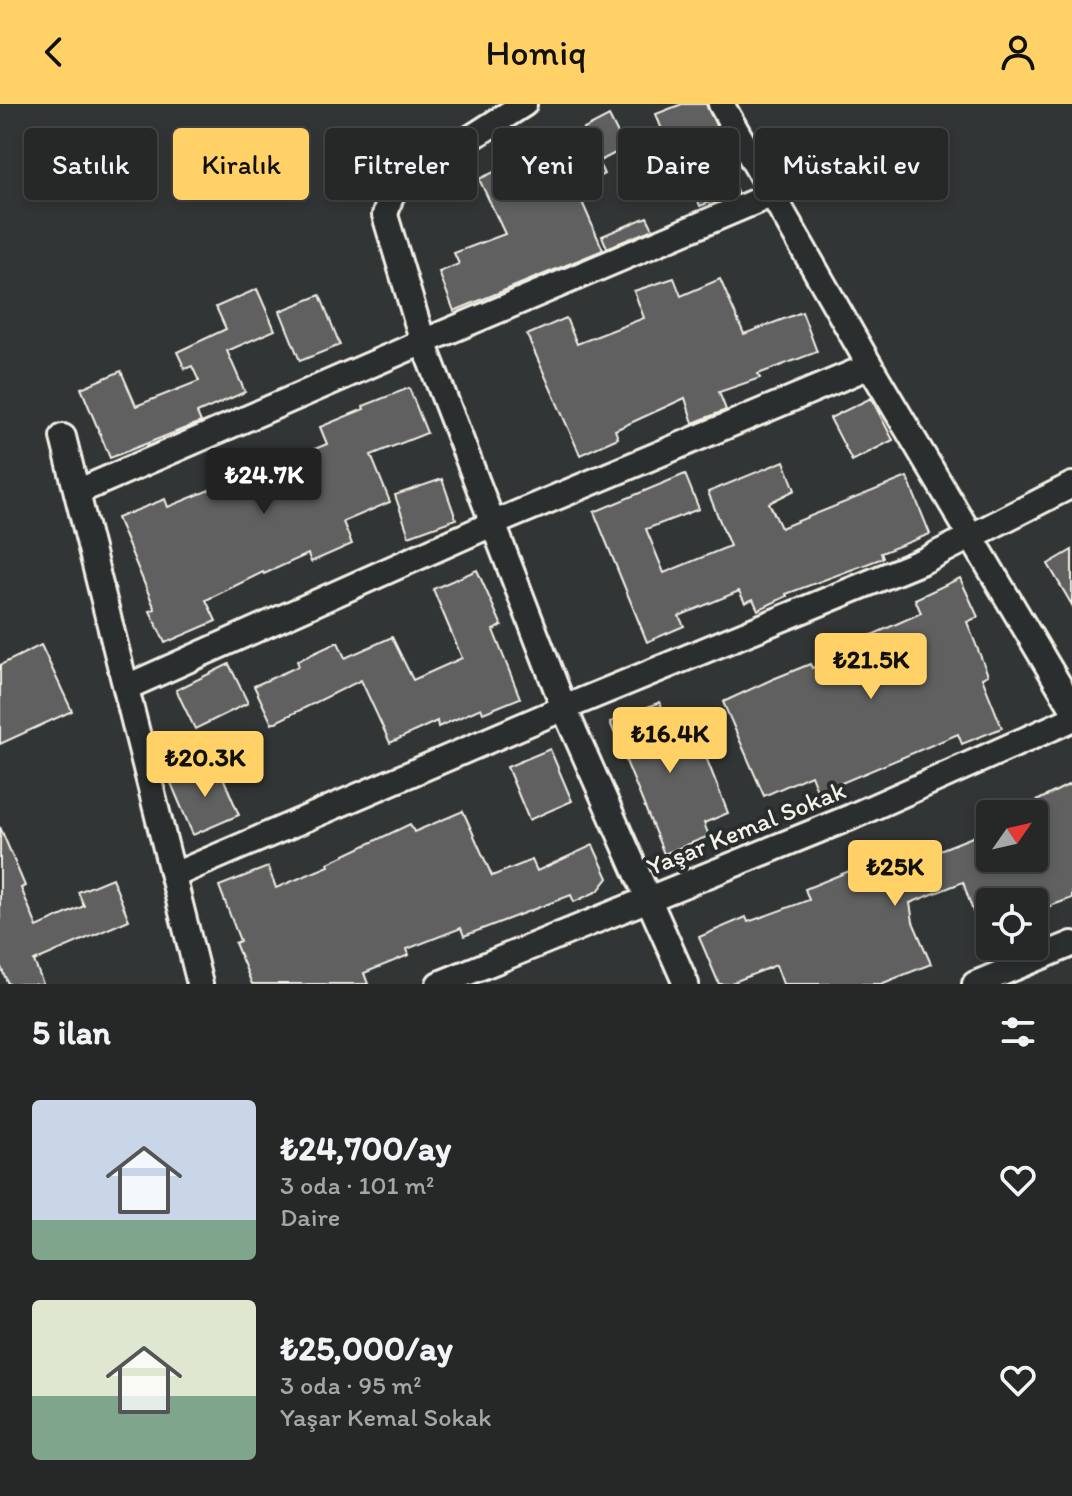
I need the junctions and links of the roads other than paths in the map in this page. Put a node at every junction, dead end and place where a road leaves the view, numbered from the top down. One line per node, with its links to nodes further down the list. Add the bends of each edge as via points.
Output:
1 (524, 104): 6 (street, via 402,182 387,204 385,215)
2 (721, 104): 3 (street)
3 (755, 163)
4 (759, 200): 6 (street)
5 (776, 200): 7 (street)
6 (423, 342): 10 (street); 11 (street)
7 (870, 366): 11 (street); 12 (street)
8 (63, 437): 10 (street)
9 (1072, 485): 12 (street)
10 (77, 492): 13 (street)
11 (492, 524): 13 (street); 15 (street)
12 (970, 538): 14 (street); 15 (street)
13 (127, 687): 17 (street)
14 (1072, 707)
15 (564, 708): 17 (street); 18 (street)
16 (1072, 719): 18 (street, Yaşar Kemal Sokak, via 851,817)
17 (174, 875): 20 (street)
18 (648, 898): 21 (street, Yaşar Kemal Sokak); 22 (street)
19 (1072, 944): 23 (street)
20 (200, 984)
21 (439, 984)
22 (686, 984)
23 (975, 984)

